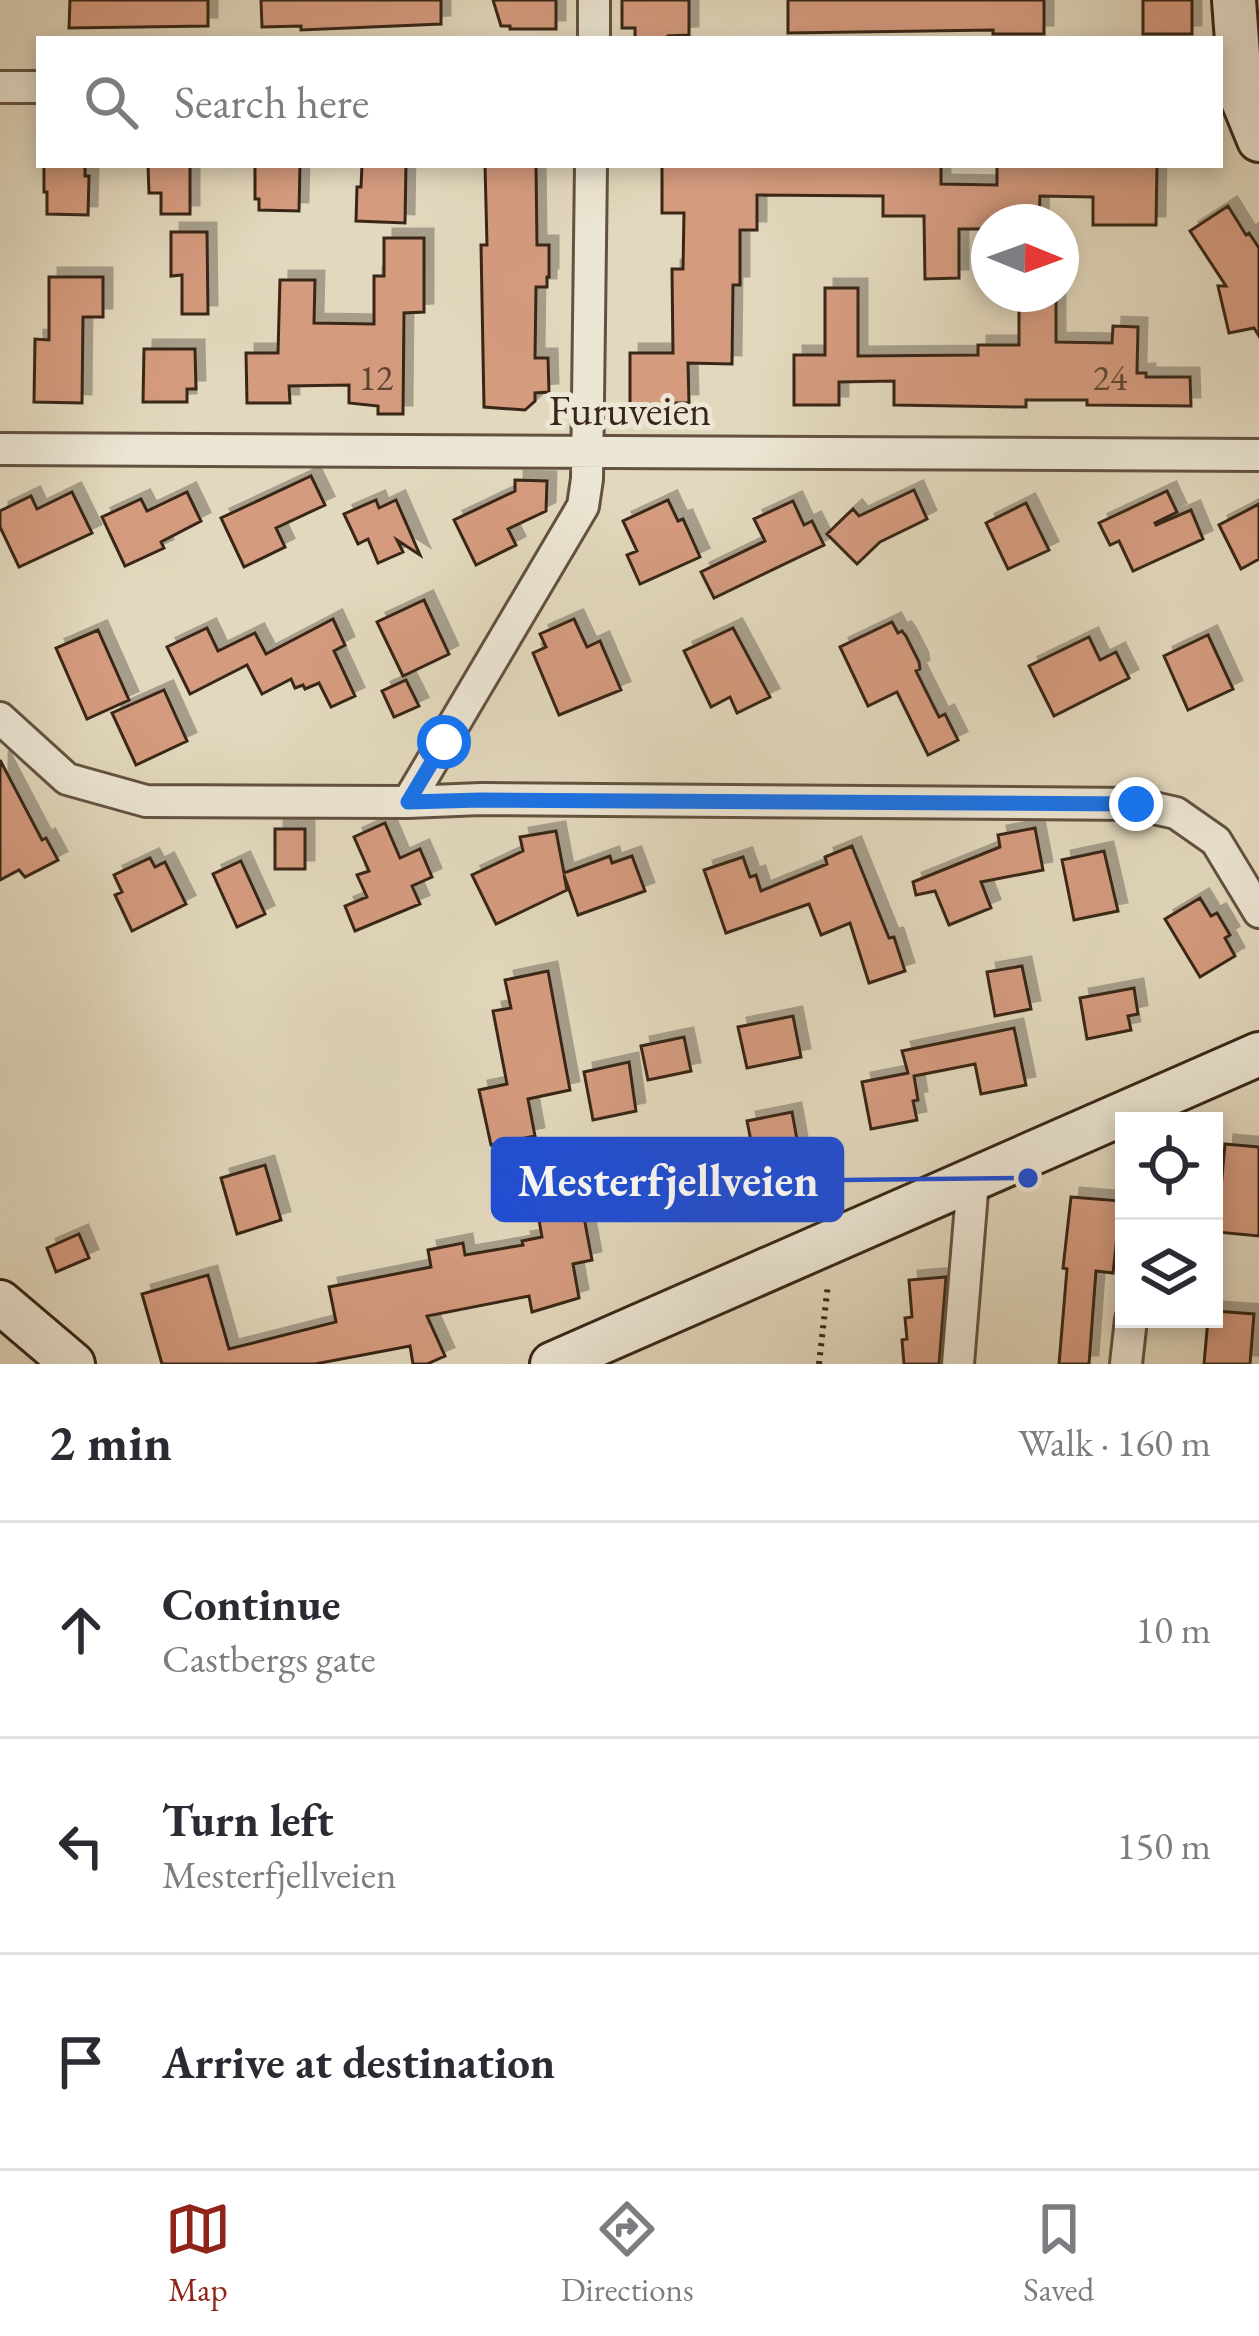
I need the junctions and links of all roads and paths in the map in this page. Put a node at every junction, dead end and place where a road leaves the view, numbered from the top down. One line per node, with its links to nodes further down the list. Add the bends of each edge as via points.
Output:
1 (593, 0): 3 (street)
2 (1234, 0): 6 (main road)
3 (593, 36)
4 (0, 87): 5 (street)
5 (36, 87)
6 (1231, 96): 7 (main road)
7 (1259, 140)
8 (591, 168): 10 (street)
9 (0, 449): 10 (street, Furuveien)
10 (587, 452): 11 (street, Furuveien); 13 (street, via 583,506)
11 (1259, 454)
12 (0, 718): 13 (street, via 67,779 146,801)
13 (408, 802): 14 (street, via 1136,804 1176,813 1216,841)
14 (1259, 912)
15 (1259, 1054): 16 (main road)
16 (1155, 1110): 17 (main road)
17 (973, 1180): 22 (main road); 24 (street)
18 (829, 1269): 23 (path)
19 (0, 1303): 21 (main road)
20 (1130, 1328): 25 (street)
21 (73, 1364)
22 (552, 1364)
23 (819, 1364)
24 (958, 1364)
25 (1126, 1364)

